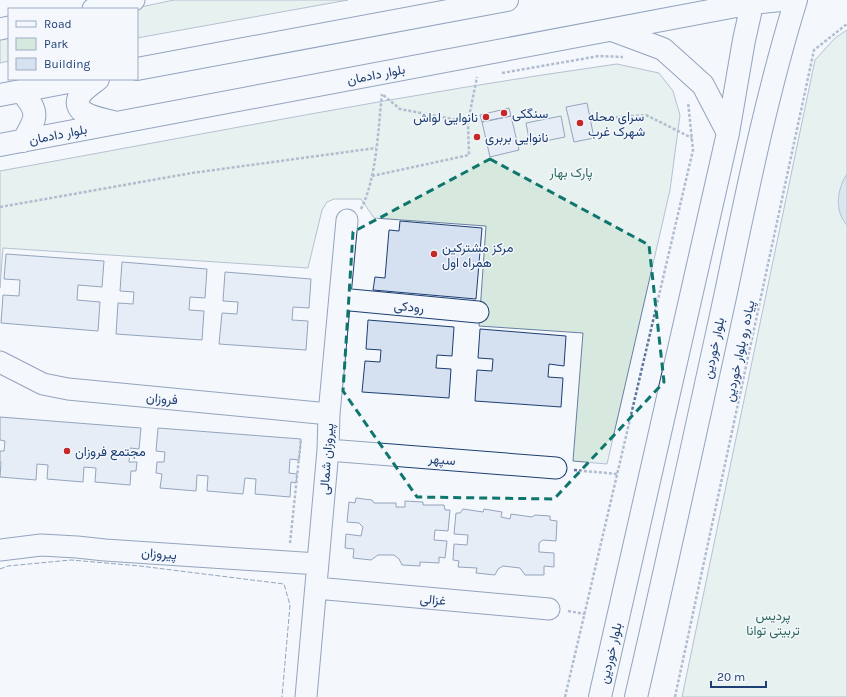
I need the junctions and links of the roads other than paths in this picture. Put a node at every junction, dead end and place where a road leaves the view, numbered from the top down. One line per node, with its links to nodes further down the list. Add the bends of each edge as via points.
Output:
1 (134, 0): 6 (street)
2 (507, 0): 8 (main road)
3 (781, 0): 5 (main road, بلوار دادمان)
4 (796, 0): 30 (main road, بلوار خوردین, via 753,162)
5 (752, 2): 7 (main road, بلوار دادمان); 14 (main road, بلوار خوردین)
6 (98, 8)
7 (612, 30): 13 (main road, بلوار دادمان); 14 (main road, via 663,49 704,85)
8 (138, 69)
9 (79, 80): 11 (main road)
10 (97, 80): 13 (main road, via 79,97 78,104 82,112 92,117)
11 (22, 91): 12 (main road); 15 (main road, via 35,112 34,123)
12 (0, 95)
13 (117, 123): 15 (main road, بلوار دادمان)
14 (728, 133): 29 (main road, بلوار خوردین)
15 (23, 141): 16 (main road, بلوار دادمان)
16 (0, 145)
17 (347, 220): 18 (street, پیروزان شمالی)
18 (340, 299): 19 (street, رودکی); 21 (street, پیروزان شمالی)
19 (478, 312)
20 (0, 362): 21 (street, فروزان, via 44,384 68,389)
21 (329, 414): 22 (street, پیروزان شمالی)
22 (328, 450): 23 (street, سپهر); 25 (street, پیروزان شمالی)
23 (556, 468)
24 (0, 550): 25 (street, پیروزان, via 41,545 77,546)
25 (318, 564): 26 (street, پیروزان شمالی)
26 (316, 588): 27 (street, غزالی); 28 (street, پیروزان شمالی)
27 (550, 609)
28 (306, 697)
29 (600, 697)
30 (636, 697)

